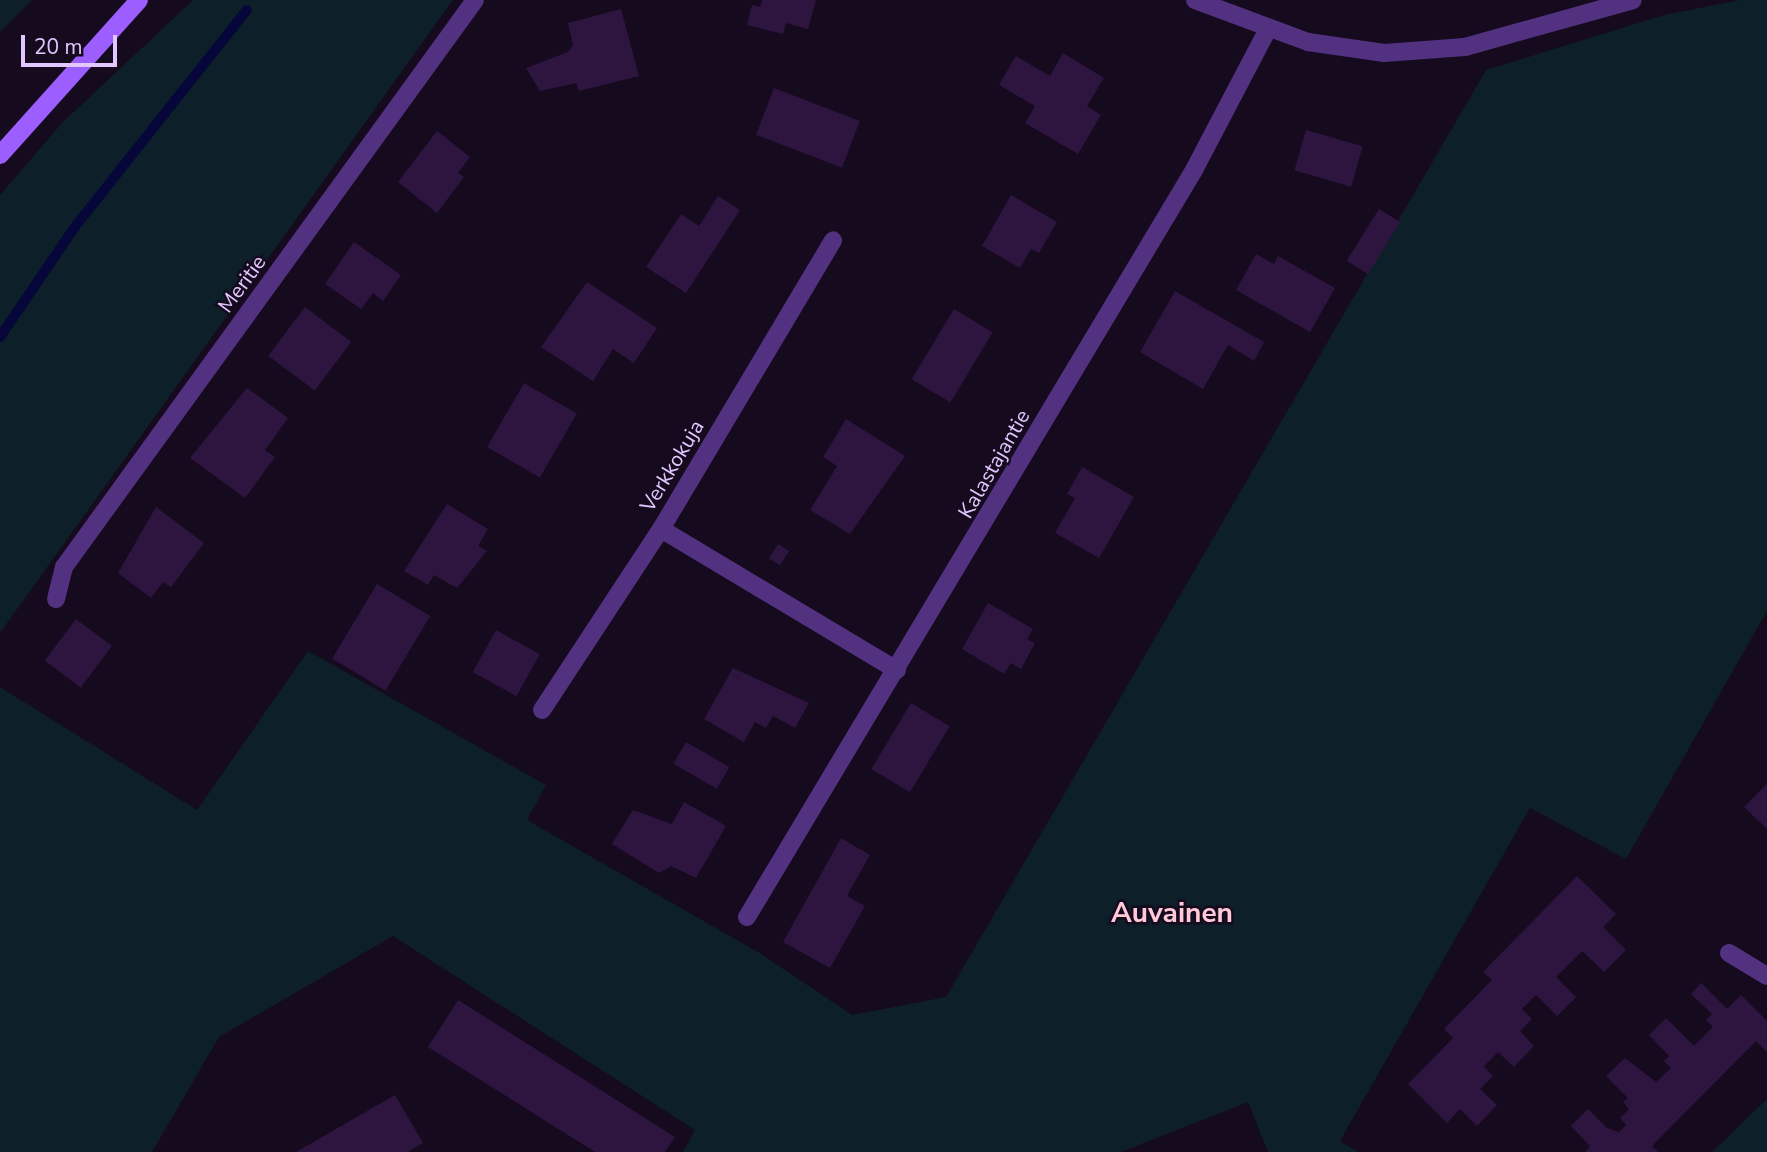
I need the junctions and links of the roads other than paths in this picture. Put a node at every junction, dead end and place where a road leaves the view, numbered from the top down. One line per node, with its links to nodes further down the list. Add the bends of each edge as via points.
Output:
1 (139, 0): 6 (street)
2 (475, 0): 9 (street, Meritie, via 93,525 58,578)
3 (1195, 0): 5 (street)
4 (1633, 0): 5 (street, via 1503,38 1422,53 1346,50)
5 (1268, 29): 10 (street, Kalastajantie, via 1194,170)
6 (0, 154)
7 (833, 240): 8 (street, Verkkokuja)
8 (661, 529): 10 (street); 11 (street, Verkkokuja)
9 (56, 599)
10 (897, 670): 12 (street, Kalastajantie)
11 (542, 710)
12 (747, 917)
13 (1728, 953): 14 (street)
14 (1767, 976)

